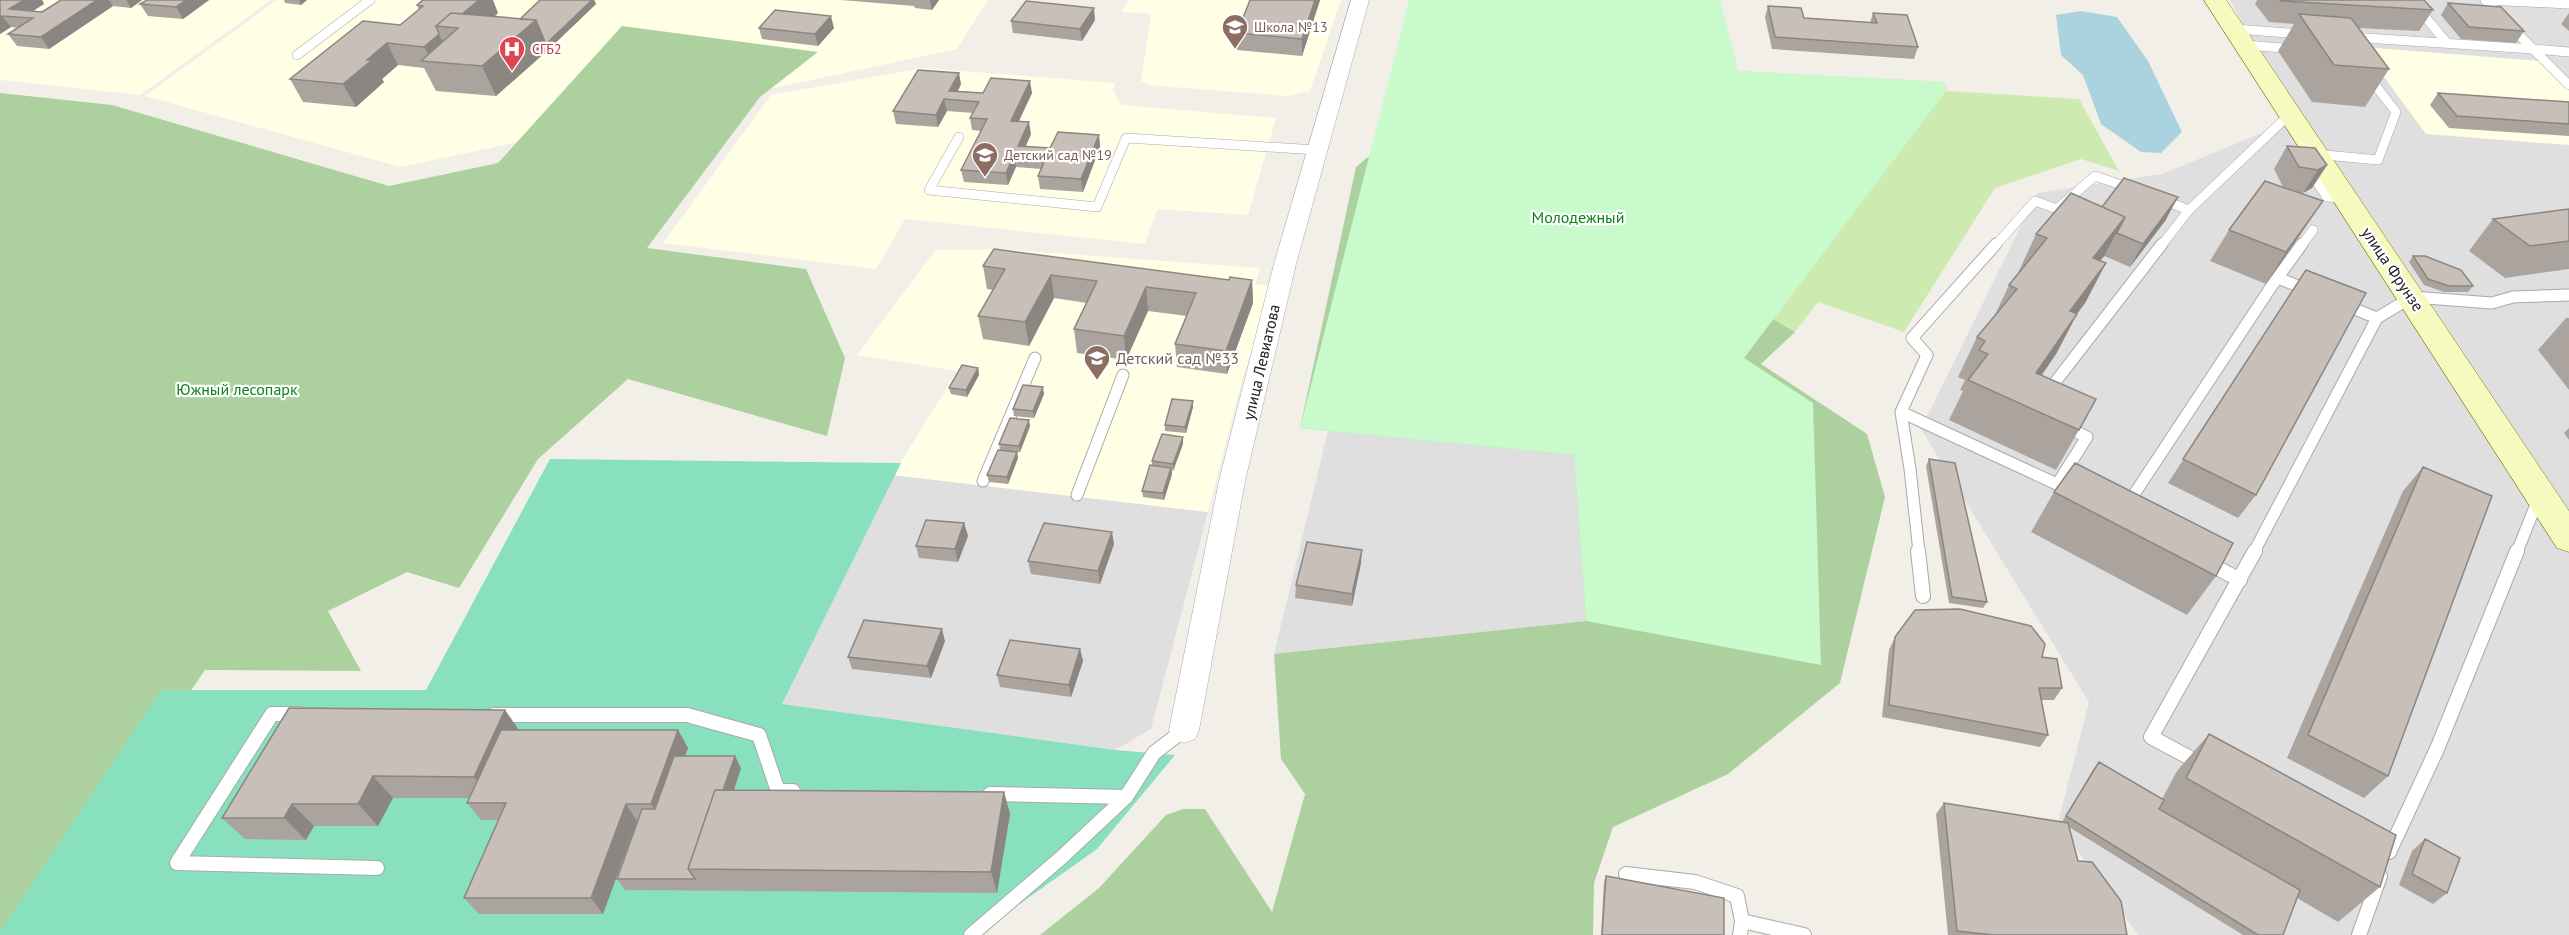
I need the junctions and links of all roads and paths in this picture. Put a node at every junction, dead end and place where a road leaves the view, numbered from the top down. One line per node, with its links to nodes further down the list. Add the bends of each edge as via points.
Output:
1 (370, 0): 14 (lane)
2 (1360, 0): 19 (street, улица Левиатова)
3 (2216, 0): 9 (street, улица Фрунзе)
4 (2411, 0): 10 (lane)
5 (2486, 0): 6 (lane); 11 (lane)
6 (2569, 4)
7 (2311, 34): 9 (lane)
8 (2335, 36): 10 (lane)
9 (2241, 37): 12 (lane); 17 (street, улица Фрунзе)
10 (2447, 43): 11 (lane)
11 (2533, 49): 13 (lane); 16 (lane)
12 (2303, 50)
13 (2569, 52)
14 (297, 55)
15 (2360, 65): 20 (lane, via 2396,112 2378,160)
16 (2569, 86)
17 (2290, 114): 20 (street, улица Фрунзе); 21 (lane)
18 (959, 137): 19 (lane, via 929,190 1097,207 1126,138)
19 (1316, 150): 46 (street, улица Левиатова, via 1232,481)
20 (2320, 161): 26 (street, улица Фрунзе)
21 (2189, 210): 31 (lane); 32 (lane, via 2095,176 2057,209 2035,201 1912,338 1927,355)
22 (2313, 230): 23 (lane)
23 (2278, 278): 25 (lane); 39 (lane)
24 (2569, 295): 26 (lane, via 2513,297 2492,303)
25 (2322, 296)
26 (2412, 297): 28 (lane); 37 (street, улица Фрунзе)
27 (2333, 300): 28 (lane)
28 (2377, 318): 42 (lane)
29 (1035, 358): 34 (lane)
30 (1123, 375): 36 (lane)
31 (2040, 402)
32 (1901, 412): 35 (lane); 43 (lane)
33 (2051, 420): 35 (lane, via 2087,437)
34 (983, 481)
35 (2058, 483): 38 (lane)
36 (1077, 495)
37 (2540, 495): 40 (street, улица Фрунзе); 56 (lane, via 2437,749 2379,861)
38 (2089, 500)
39 (2119, 516)
40 (2569, 539)
41 (2190, 554): 42 (lane)
42 (2241, 580): 47 (lane, via 2151,737)
43 (1923, 596)
44 (320, 714): 51 (lane, via 272,714 177,863)
45 (473, 715): 48 (lane, via 687,715 759,735 778,791)
46 (1184, 730): 50 (lane, via 1154,753)
47 (2212, 770)
48 (813, 792)
49 (975, 794): 50 (lane)
50 (1126, 797): 54 (lane)
51 (377, 868)
52 (1626, 874): 53 (lane, via 1695,882 1737,896)
53 (1741, 928): 55 (lane)
54 (971, 935)
55 (1804, 935)
56 (2359, 935)

